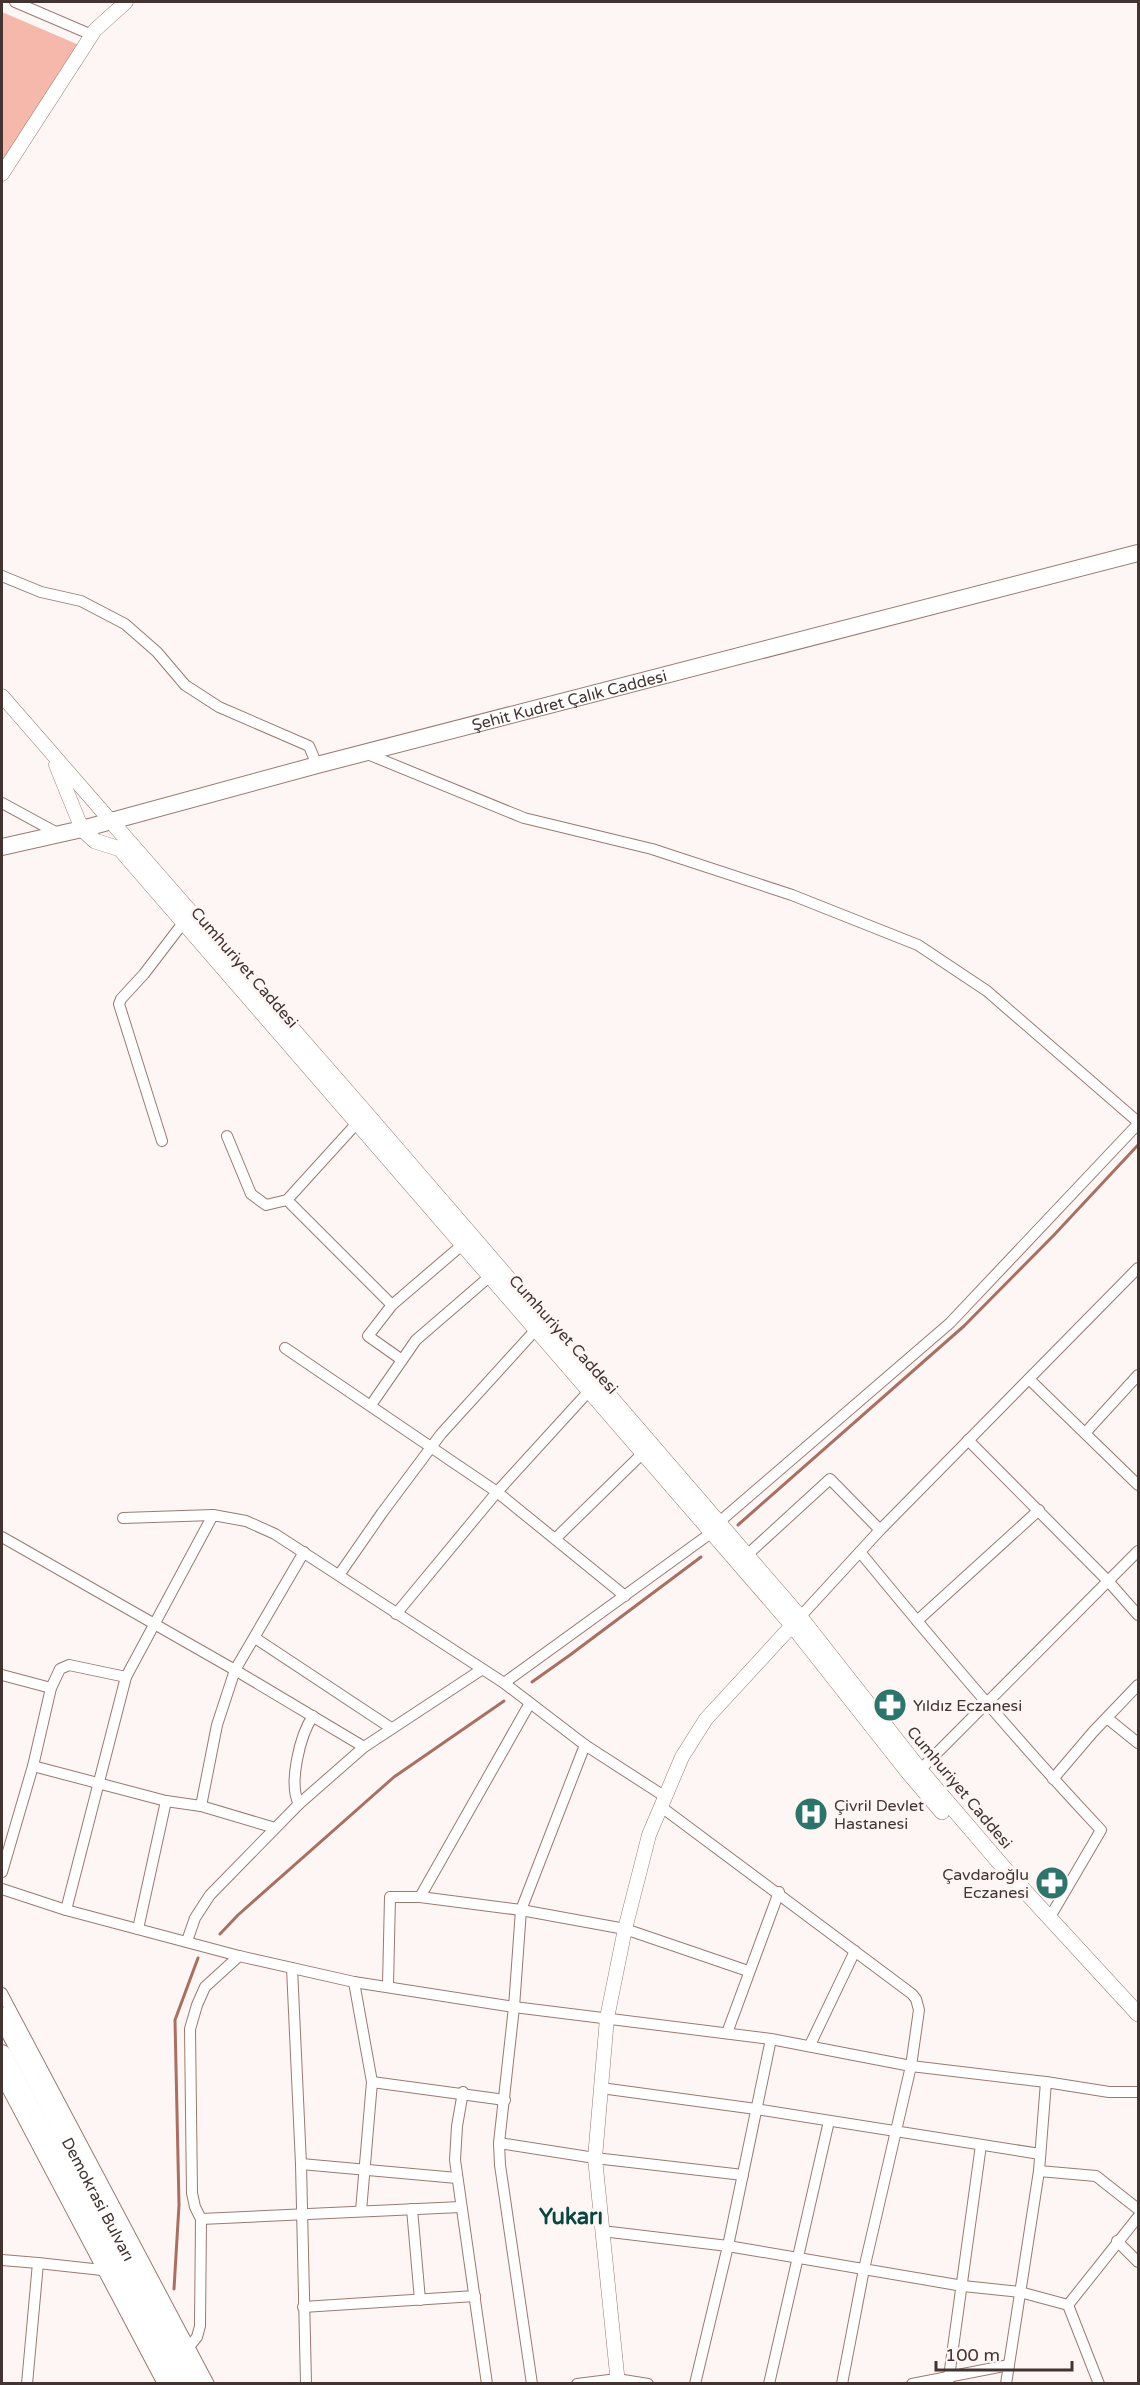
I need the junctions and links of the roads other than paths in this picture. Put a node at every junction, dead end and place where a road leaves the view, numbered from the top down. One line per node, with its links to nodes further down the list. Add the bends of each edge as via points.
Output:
1 (15, 2): 3 (street)
2 (126, 2): 3 (street)
3 (92, 35): 4 (street)
4 (2, 174)
5 (1138, 554): 8 (main road, Şehit Kudret Çalık Caddesi)
6 (2, 576): 10 (street, via 41,592 81,601 125,624 157,652 184,685 219,707 309,746)
7 (2, 696): 9 (street)
8 (364, 753): 10 (main road, Şehit Kudret Çalık Caddesi); 18 (street, via 524,818 663,852 792,895 918,945 987,991)
9 (52, 754): 12 (street); 13 (street)
10 (317, 765): 12 (main road, Şehit Kudret Çalık Caddesi)
11 (2, 803): 14 (street)
12 (110, 820): 13 (main road, Şehit Kudret Çalık Caddesi); 26 (main road, Cumhuriyet Caddesi, via 358,1103)
13 (82, 829): 14 (main road, Şehit Kudret Çalık Caddesi); 16 (main road, Cumhuriyet Caddesi, via 95,841 120,849)
14 (58, 834): 15 (main road, Şehit Kudret Çalık Caddesi)
15 (2, 847)
16 (183, 923): 17 (main road, Cumhuriyet Caddesi); 20 (street, via 119,1004)
17 (357, 1123): 21 (street); 22 (main road, Cumhuriyet Caddesi)
18 (1138, 1123): 42 (street, via 950,1323)
19 (227, 1136): 21 (street, via 251,1194 266,1205)
20 (162, 1141)
21 (287, 1200): 25 (street)
22 (462, 1245): 24 (main road, Cumhuriyet Caddesi); 25 (street)
23 (1138, 1268): 30 (street)
24 (489, 1277): 26 (main road, Cumhuriyet Caddesi); 28 (street, via 416,1340)
25 (392, 1305): 28 (street, via 368,1336)
26 (539, 1326): 31 (main road, Cumhuriyet Caddesi); 35 (street); 42 (main road, Cumhuriyet Caddesi, via 598,1380)
27 (285, 1348): 32 (street)
28 (402, 1360): 32 (street)
29 (1138, 1375): 33 (street)
30 (1029, 1379): 33 (street); 34 (street)
31 (590, 1390): 36 (main road, Cumhuriyet Caddesi); 38 (street)
32 (371, 1405): 35 (street)
33 (1086, 1432): 37 (street)
34 (969, 1440): 39 (street); 43 (street)
35 (431, 1448): 38 (street); 50 (street)
36 (644, 1452): 42 (main road, Cumhuriyet Caddesi); 45 (street)
37 (1138, 1485)
38 (497, 1492): 45 (street); 53 (street)
39 (1039, 1510): 51 (street); 56 (street)
40 (213, 1515): 41 (street); 47 (street, via 261,1527); 57 (street)
41 (123, 1518)
42 (715, 1528): 49 (main road, Cumhuriyet Caddesi); 52 (street); 55 (main road, Cumhuriyet Caddesi)
43 (880, 1530): 48 (street); 49 (street, via 830,1479)
44 (2, 1537): 57 (street)
45 (556, 1538): 52 (street)
46 (1138, 1551): 51 (street)
47 (304, 1552): 50 (street); 58 (street)
48 (860, 1552): 55 (street); 56 (street)
49 (747, 1555): 55 (main road, Cumhuriyet Caddesi)
50 (339, 1575): 53 (street)
51 (1109, 1582): 54 (street); 67 (street)
52 (625, 1596): 63 (street)
53 (396, 1614): 60 (street)
54 (1138, 1615)
55 (796, 1621): 75 (main road, Cumhuriyet Caddesi); 79 (street, via 706,1719 682,1757); 84 (main road, Cumhuriyet Caddesi, via 908,1772 967,1840)
56 (917, 1621): 67 (street)
57 (153, 1623): 59 (street); 62 (street)
58 (255, 1638): 59 (street); 70 (street)
59 (235, 1670): 68 (street); 81 (street, via 217,1725)
60 (481, 1670): 63 (street); 70 (street)
61 (2, 1675): 65 (street)
62 (126, 1677): 65 (street, via 69,1665 60,1669); 77 (street)
63 (504, 1683): 66 (street)
64 (1138, 1685): 69 (street)
65 (51, 1688): 74 (street)
66 (530, 1703): 72 (street); 87 (street)
67 (987, 1704): 75 (street); 76 (street)
68 (313, 1716): 73 (street); 80 (street, via 302,1739 294,1785)
69 (1107, 1718): 71 (street); 76 (street)
70 (391, 1728): 73 (street)
71 (1138, 1743)
72 (585, 1745): 79 (street); 89 (street)
73 (364, 1747): 80 (street)
74 (33, 1766): 77 (street); 83 (street)
75 (920, 1770): 84 (main road, Cumhuriyet Caddesi)
76 (1053, 1779): 90 (street, via 1101,1830)
77 (98, 1784): 78 (street); 88 (street)
78 (166, 1801): 81 (street); 91 (street)
79 (662, 1801): 86 (street); 92 (street)
80 (299, 1804): 82 (street)
81 (201, 1806): 82 (street)
82 (275, 1827): 93 (street, via 202,1905)
83 (2, 1872)
84 (1010, 1875): 90 (main road, Cumhuriyet Caddesi)
85 (2, 1889): 88 (street)
86 (779, 1892): 94 (street); 97 (street)
87 (420, 1898): 89 (street); 99 (street, via 390,1897)
88 (66, 1910): 91 (street)
89 (521, 1910): 92 (street); 101 (street)
90 (1050, 1917): 102 (main road, Cumhuriyet Caddesi)
91 (138, 1929): 93 (street)
92 (625, 1929): 97 (street); 104 (street)
93 (187, 1941): 95 (street)
94 (855, 1951): 107 (street); 109 (street, via 916,1999 919,2010)
95 (239, 1956): 96 (street); 135 (street, via 206,1987 190,2029 192,2193)
96 (292, 1968): 98 (street); 124 (street)
97 (748, 1971): 105 (street)
98 (354, 1982): 99 (street); 111 (street)
99 (388, 1985): 101 (street)
100 (2, 1993): 151 (street)
101 (514, 2007): 104 (street); 116 (street)
102 (1138, 2014)
103 (2, 2016): 158 (highway, Demokrasi Bulvarı)
104 (607, 2018): 105 (street); 113 (street)
105 (727, 2033): 106 (street)
106 (771, 2039): 107 (street); 117 (street)
107 (810, 2045): 109 (street)
108 (2, 2054): 157 (highway, Demokrasi Bulvarı)
109 (911, 2066): 112 (street); 119 (street)
110 (2, 2079): 144 (street)
111 (372, 2082): 114 (street); 125 (street)
112 (1046, 2082): 115 (street, via 1109,2092); 122 (street)
113 (601, 2088): 117 (street); 123 (street)
114 (463, 2092): 116 (street); 128 (street, via 455,2145)
115 (1138, 2092)
116 (505, 2100): 120 (street)
117 (756, 2109): 118 (street); 127 (street)
118 (829, 2121): 119 (street); 139 (street)
119 (897, 2133): 121 (street); 143 (street)
120 (499, 2143): 123 (street); 162 (street)
121 (981, 2145): 122 (street); 145 (street)
122 (1040, 2154): 126 (street)
123 (596, 2158): 127 (street); 136 (street)
124 (300, 2164): 125 (street); 133 (street)
125 (363, 2170): 128 (street); 132 (street)
126 (1039, 2171): 131 (street, via 1096,2176); 146 (street)
127 (743, 2175): 138 (street)
128 (457, 2178): 129 (street)
129 (461, 2207): 130 (street); 147 (street)
130 (412, 2209): 132 (street); 148 (street)
131 (1138, 2209)
132 (361, 2211): 133 (street)
133 (301, 2214): 135 (street); 150 (street)
134 (1138, 2217): 137 (street)
135 (201, 2219): 151 (street, via 200,2326)
136 (602, 2231): 138 (street); 154 (street)
137 (1117, 2241): 141 (street); 149 (street)
138 (728, 2246): 139 (street); 165 (street)
139 (797, 2258): 143 (street); 166 (street)
140 (2, 2260): 142 (street)
141 (1138, 2262)
142 (38, 2264): 144 (street); 155 (street)
143 (864, 2269): 145 (street); 167 (street)
144 (102, 2270): 156 (street)
145 (963, 2286): 146 (street); 153 (street)
146 (1020, 2292): 149 (street); 152 (street)
147 (475, 2296): 148 (street); 161 (street)
148 (420, 2300): 150 (street)
149 (1068, 2305): 170 (street)
150 (303, 2307): 160 (street)
151 (189, 2347): 159 (street)
152 (1009, 2365): 153 (street); 169 (street)
153 (948, 2380): 168 (street)
154 (618, 2381): 163 (street); 164 (street)
155 (27, 2384)
156 (163, 2384)
157 (177, 2384)
158 (196, 2384)
159 (209, 2384)
160 (306, 2384)
161 (487, 2384)
162 (532, 2384)
163 (577, 2384)
164 (648, 2384)
165 (695, 2384)
166 (769, 2384)
167 (842, 2384)
168 (912, 2384)
169 (1006, 2384)
170 (1099, 2384)

